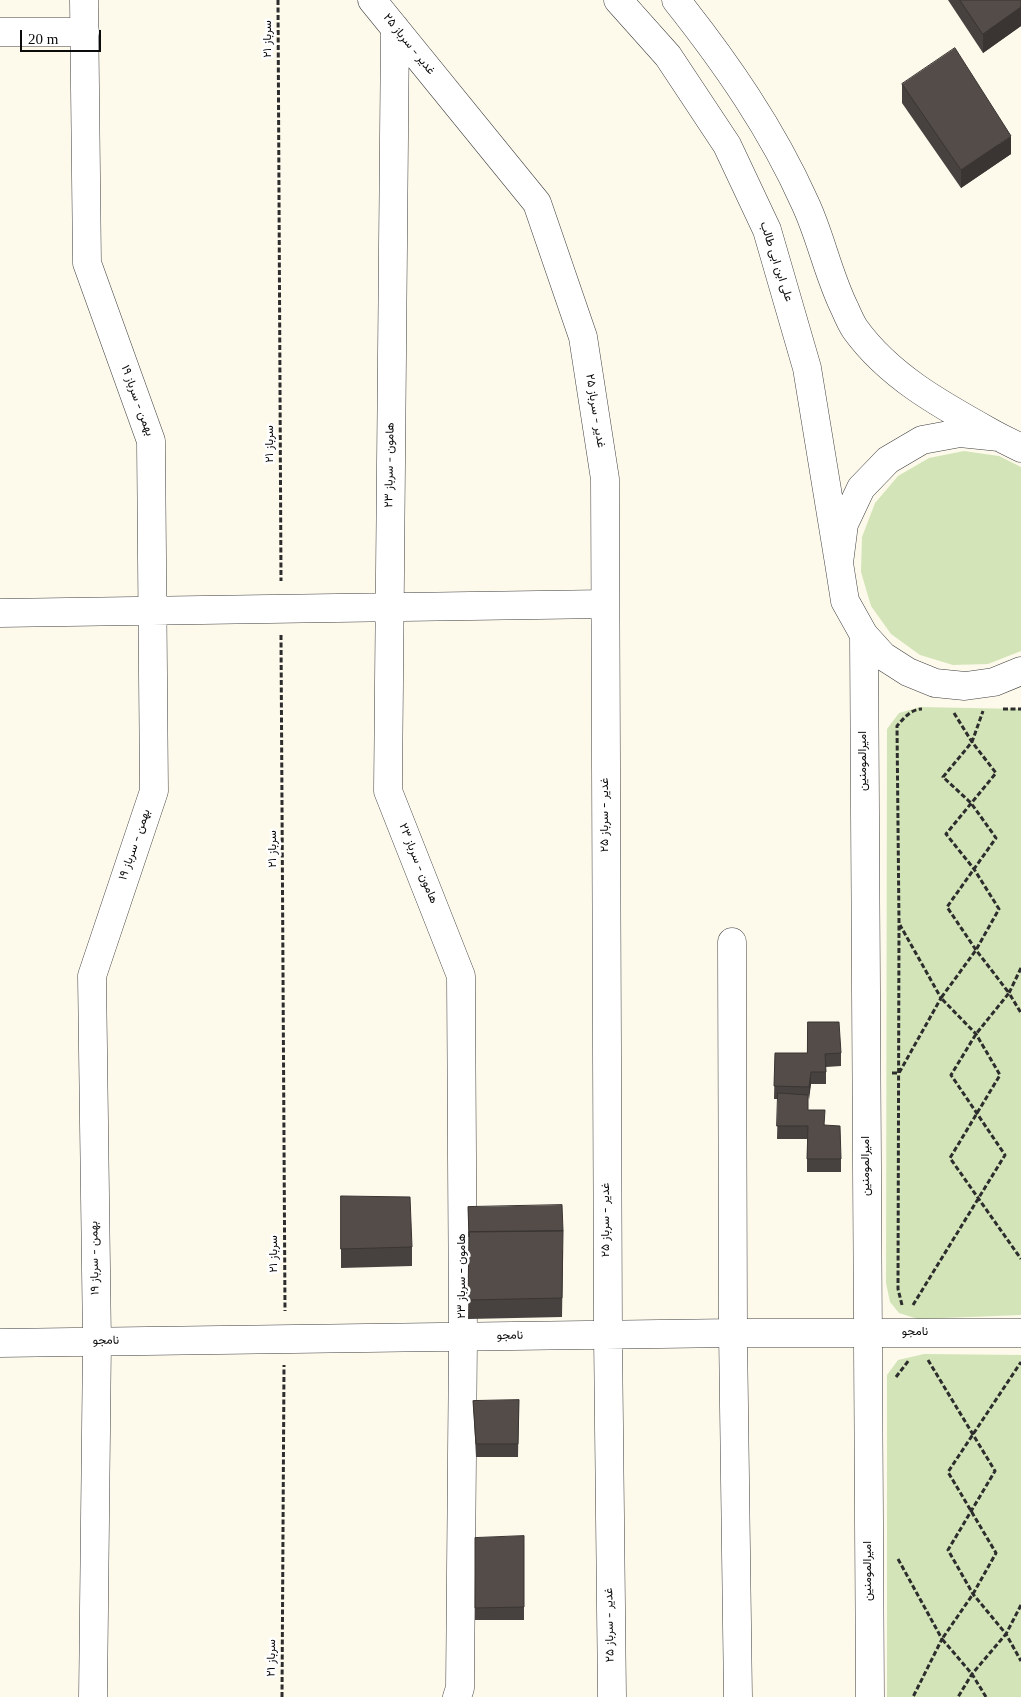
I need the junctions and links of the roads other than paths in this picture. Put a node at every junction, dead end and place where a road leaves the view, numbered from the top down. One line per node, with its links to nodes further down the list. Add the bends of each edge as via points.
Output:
1 (84, 0): 7 (street, بهمن - سرباز ۱۹)
2 (372, 0): 5 (street, غدیر - سرباز ۲۵)
3 (618, 0): 9 (street, علی ابن ابی طالب, via 668,56 727,145 767,230 807,368)
4 (676, 0): 8 (street, via 710,42 761,117 806,204 840,299 854,328 912,386)
5 (395, 28): 10 (street, غدیر - سرباز ۲۵, via 537,203 583,337 605,479); 11 (street, هامون - سرباز ۲۳)
6 (0, 32): 7 (street)
7 (85, 32): 12 (street, بهمن - سرباز ۱۹, via 87,263 151,441)
8 (1010, 443): 9 (street, via 960,433 922,440 888,460 856,497 844,524)
9 (838, 562): 14 (street, علی ابن ابی طالب, via 846,601)
10 (605, 604): 11 (street); 20 (street, غدیر - سرباز ۲۵)
11 (389, 607): 12 (street); 21 (street, هامون - سرباز ۲۳, via 388,791 461,976)
12 (153, 611): 13 (street); 22 (street, بهمن - سرباز ۱۹, via 154,791 92,976)
13 (0, 614)
14 (864, 635): 15 (street, via 884,656 908,672 935,682 964,686 994,682); 18 (street, امیرالمومنین)
15 (1021, 671)
16 (732, 942): 17 (street)
17 (733, 1333): 18 (street, نامجو); 20 (street, نامجو); 27 (street)
18 (868, 1333): 19 (street, نامجو); 28 (street, امیرالمومنین)
19 (1021, 1333)
20 (608, 1336): 21 (street, نامجو); 26 (street, غدیر - سرباز ۲۵)
21 (463, 1338): 22 (street, نامجو); 25 (street, هامون - سرباز ۲۳, via 460,1688)
22 (97, 1342): 23 (street, نامجو); 24 (street, بهمن - سرباز ۱۹)
23 (0, 1343)
24 (93, 1697)
25 (457, 1697)
26 (612, 1697)
27 (738, 1697)
28 (870, 1697)

